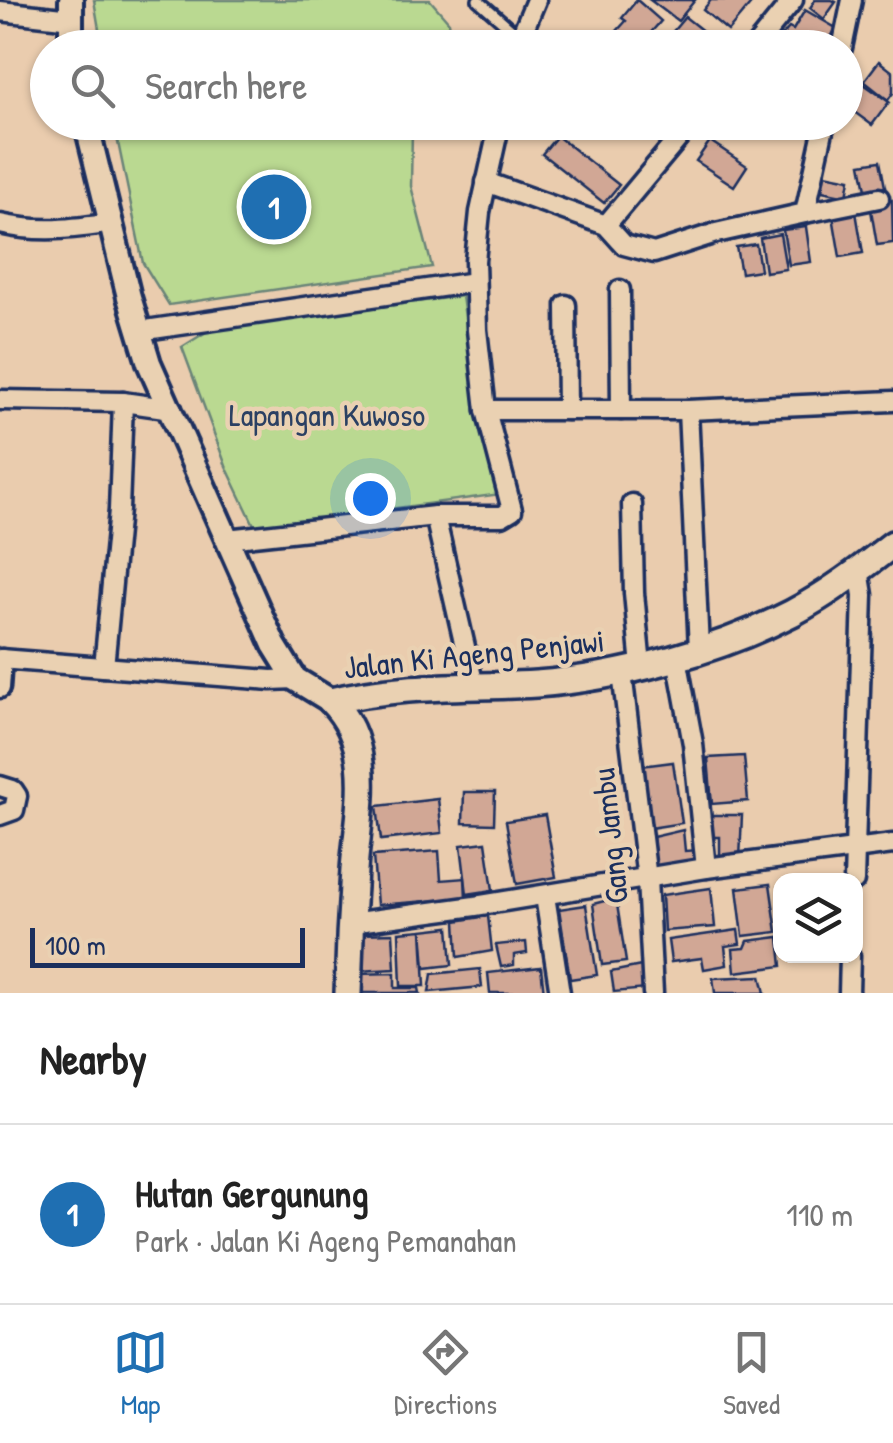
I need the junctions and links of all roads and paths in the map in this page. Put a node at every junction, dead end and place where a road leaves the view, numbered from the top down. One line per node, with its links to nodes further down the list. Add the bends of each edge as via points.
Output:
1 (478, 0): 7 (lane)
2 (536, 0): 8 (street)
3 (793, 0): 9 (street)
4 (852, 0): 10 (street)
5 (71, 10): 6 (street)
6 (0, 11)
7 (507, 30)
8 (523, 30)
9 (769, 30)
10 (846, 30)
11 (91, 140): 19 (street)
12 (496, 140): 15 (street)
13 (677, 140): 20 (street)
14 (821, 140): 17 (street)
15 (486, 182): 20 (street); 21 (street)
16 (879, 198): 17 (street)
17 (806, 213): 20 (street, via 654,253 624,244)
18 (1, 219): 19 (street, via 25,230)
19 (112, 223): 24 (street)
20 (606, 225)
21 (475, 282): 24 (street); 29 (street)
22 (620, 290): 31 (street)
23 (566, 305): 30 (street)
24 (139, 331): 28 (street)
25 (0, 400): 26 (street)
26 (123, 402): 28 (street); 40 (street)
27 (893, 402): 32 (street)
28 (172, 409): 35 (street)
29 (486, 410): 30 (street); 34 (street, via 512,510 502,516)
30 (567, 410): 31 (street)
31 (621, 410): 32 (street)
32 (688, 410): 38 (street)
33 (632, 504): 41 (street, Gang Jambu)
34 (434, 516): 35 (street); 43 (street)
35 (227, 539): 42 (street)
36 (893, 544): 37 (main road, Jalan Ki Ageng Penjawi)
37 (859, 570): 38 (main road, Jalan Ki Ageng Penjawi, via 792,612); 49 (street)
38 (688, 653): 41 (main road, Jalan Ki Ageng Penjawi); 50 (street)
39 (1, 659): 40 (street); 44 (street)
40 (104, 667): 42 (street)
41 (632, 670): 43 (main road, Jalan Ki Ageng Penjawi); 52 (street, Gang Jambu)
42 (295, 679): 45 (street)
43 (474, 686): 45 (main road, Jalan Ki Ageng Penjawi, via 373,691)
44 (0, 688)
45 (331, 701): 54 (main road, Jalan Ki Ageng Penjawi, via 353,730 362,779)
46 (0, 786): 47 (street, via 17,796 14,810)
47 (0, 815)
48 (893, 844): 49 (street)
49 (855, 850): 50 (street); 51 (street)
50 (706, 868): 52 (street)
51 (854, 873)
52 (647, 880): 53 (street); 58 (street, Gang Jambu)
53 (545, 896): 54 (street); 57 (street)
54 (350, 923): 56 (main road, Jalan Ki Ageng Penjawi)
55 (850, 963): 59 (street)
56 (348, 993)
57 (560, 993)
58 (652, 993)
59 (849, 993)

